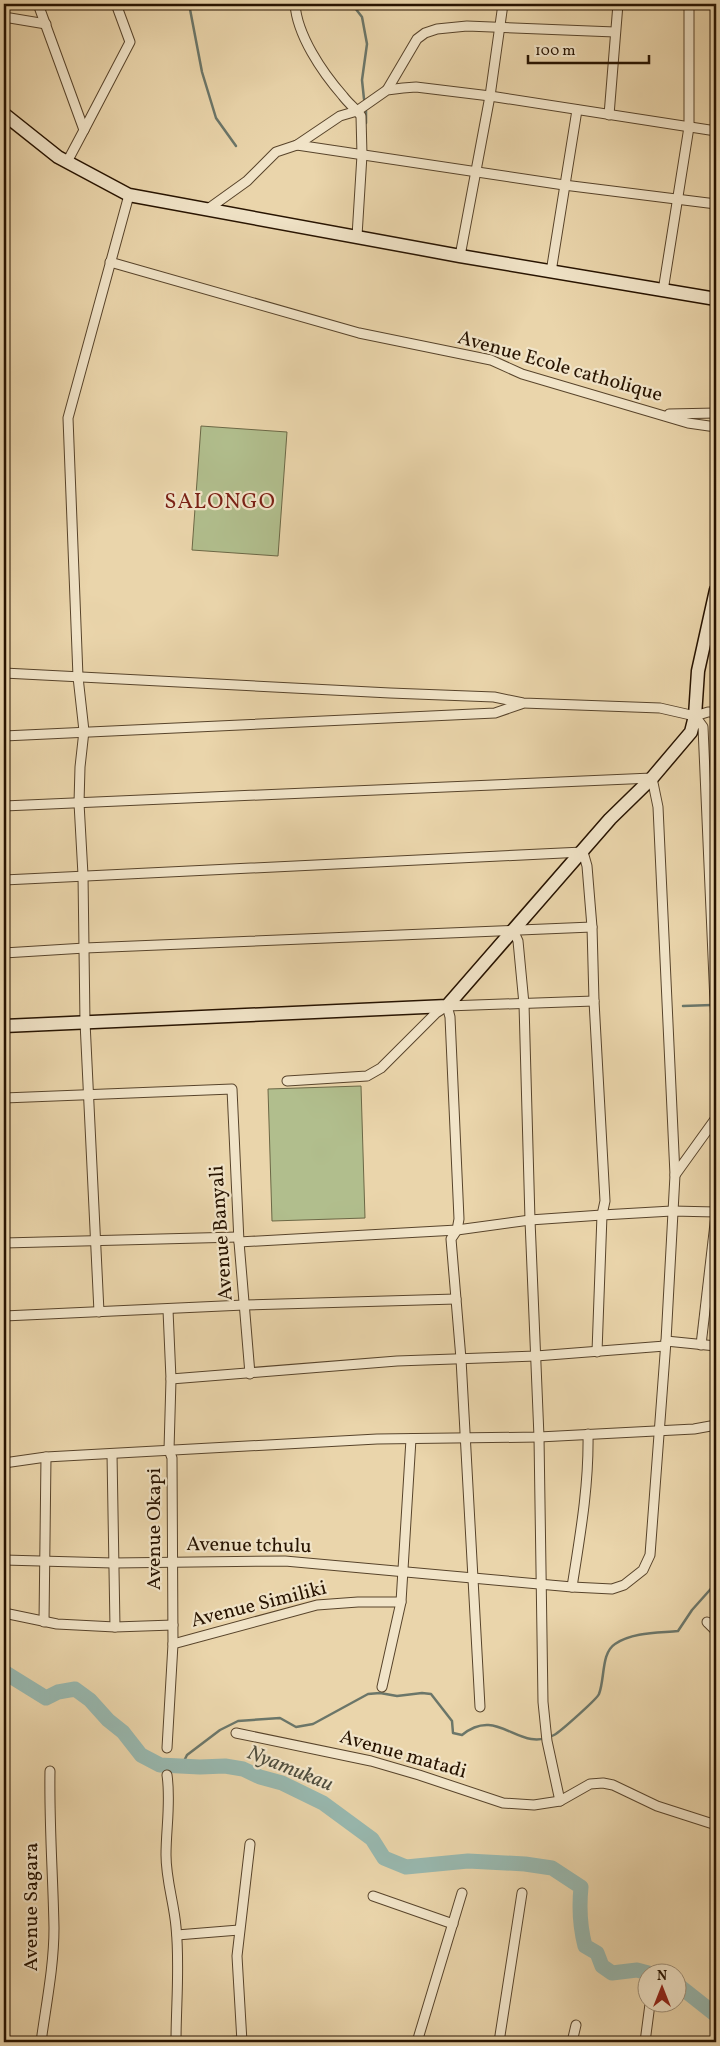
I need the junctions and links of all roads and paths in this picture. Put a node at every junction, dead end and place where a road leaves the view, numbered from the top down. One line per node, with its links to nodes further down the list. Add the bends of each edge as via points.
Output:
1 (38, 4): 8 (street)
2 (116, 4): 18 (street, via 130,42)
3 (295, 4): 13 (street, via 298,22 317,62)
4 (503, 4): 9 (street)
5 (618, 4): 10 (street)
6 (689, 4): 17 (street)
7 (4, 17): 8 (street)
8 (46, 24): 18 (street)
9 (500, 27): 10 (street); 11 (street, via 467,26 424,33 413,43); 12 (street)
10 (615, 32): 16 (street)
11 (387, 90): 12 (street, via 416,87); 13 (street)
12 (490, 96): 14 (street); 23 (street)
13 (357, 110): 20 (street, via 340,116); 21 (street, via 361,116)
14 (577, 110): 16 (street); 24 (street)
15 (4, 114): 22 (street)
16 (609, 115): 17 (street)
17 (689, 127): 19 (street); 26 (street)
18 (84, 130): 22 (street)
19 (716, 131)
20 (297, 145): 21 (street); 28 (street, via 276,152 247,181)
21 (362, 155): 23 (street); 29 (street)
22 (67, 162): 25 (street)
23 (477, 170): 24 (street); 30 (street)
24 (564, 185): 26 (street); 32 (street)
25 (129, 195): 28 (street); 31 (street)
26 (677, 198): 27 (street); 33 (street)
27 (716, 204)
28 (208, 209): 29 (street)
29 (357, 236): 30 (street)
30 (460, 256): 32 (street)
31 (110, 262): 35 (street, Avenue Ecole catholique, via 359,333 491,360 522,374); 40 (street, via 68,418)
32 (551, 272): 33 (street)
33 (663, 291): 34 (street)
34 (716, 300)
35 (663, 414): 36 (street); 37 (street, Avenue Ecole catholique, via 688,423)
36 (716, 414)
37 (716, 427)
38 (716, 590): 43 (street, via 698,671)
39 (4, 673): 40 (street)
40 (78, 677): 41 (street, via 494,697); 44 (street)
41 (523, 703): 43 (street, via 660,708); 44 (street, via 495,713)
42 (716, 712): 43 (street)
43 (695, 716): 46 (street, via 691,732); 60 (street, via 703,728)
44 (84, 731): 45 (street); 47 (street)
45 (4, 736)
46 (652, 778): 47 (street); 49 (street); 66 (street, Avenue tchulu, via 658,807)
47 (79, 803): 48 (street); 50 (street)
48 (4, 806)
49 (582, 852): 50 (street); 52 (street, via 587,866); 53 (street)
50 (83, 875): 51 (street); 54 (street)
51 (4, 880)
52 (592, 927): 53 (street); 56 (street)
53 (513, 930): 54 (street); 57 (street, via 518,941); 58 (street)
54 (84, 948): 55 (street); 59 (street)
55 (4, 953)
56 (594, 1001): 57 (street); 69 (street, via 605,1201)
57 (524, 1004): 58 (street); 70 (street)
58 (447, 1006): 59 (street); 62 (street, via 436,1013 382,1068 368,1076); 71 (street, via 459,1219)
59 (85, 1022): 61 (street); 63 (street)
60 (716, 1025)
61 (4, 1026)
62 (287, 1081)
63 (88, 1095): 64 (street); 72 (street); 73 (street, Avenue Banyali, via 232,1089)
64 (4, 1098)
65 (716, 1118): 66 (street)
66 (675, 1175): 67 (street, Avenue tchulu)
67 (672, 1211): 68 (street); 69 (street); 80 (street, Avenue tchulu)
68 (716, 1214): 81 (street)
69 (602, 1215): 70 (street); 83 (street)
70 (530, 1220): 71 (street); 84 (street)
71 (456, 1230): 73 (street); 75 (street, via 451,1239)
72 (96, 1240): 73 (street); 74 (street); 78 (street)
73 (238, 1240): 76 (street, Avenue Banyali)
74 (4, 1242)
75 (456, 1299): 76 (street); 85 (street)
76 (244, 1305): 77 (street); 86 (street, Avenue Banyali)
77 (168, 1310): 78 (street); 87 (street, Avenue Okapi)
78 (99, 1312): 79 (street)
79 (4, 1316)
80 (666, 1343): 81 (street); 83 (street); 89 (street, Avenue tchulu)
81 (702, 1345): 82 (street)
82 (716, 1346)
83 (597, 1352): 84 (street)
84 (536, 1356): 85 (street); 91 (street)
85 (461, 1359): 86 (street); 92 (street)
86 (250, 1374): 87 (street)
87 (170, 1379): 94 (street, Avenue Okapi)
88 (716, 1425): 89 (street)
89 (660, 1431): 90 (street); 105 (street, Avenue tchulu, via 650,1555 644,1570 624,1586)
90 (588, 1434): 91 (street); 105 (street, via 589,1466 584,1515)
91 (539, 1437): 92 (street); 104 (street)
92 (465, 1438): 93 (street); 103 (street)
93 (410, 1440): 94 (street); 102 (street)
94 (169, 1450): 95 (street); 101 (street, Avenue Okapi, via 172,1458)
95 (112, 1454): 96 (street); 100 (street)
96 (46, 1457): 97 (street); 99 (street)
97 (4, 1463)
98 (4, 1560): 99 (street, Avenue tchulu)
99 (44, 1560): 100 (street, Avenue tchulu); 108 (street)
100 (113, 1563): 101 (street, Avenue tchulu); 111 (street)
101 (173, 1563): 102 (street, Avenue tchulu, via 285,1561); 110 (street, Avenue Okapi)
102 (404, 1572): 103 (street, Avenue tchulu); 106 (street)
103 (473, 1579): 104 (street, Avenue tchulu); 115 (street)
104 (540, 1584): 105 (street, Avenue tchulu); 120 (street, via 543,1702 547,1741)
105 (572, 1587)
106 (401, 1602): 113 (street, Avenue Similiki, via 317,1605); 114 (street)
107 (4, 1613): 108 (street)
108 (44, 1622): 111 (street)
109 (707, 1622): 112 (street)
110 (173, 1625): 111 (street); 113 (street, Avenue Okapi)
111 (115, 1627)
112 (716, 1631)
113 (173, 1644): 117 (street, Avenue Okapi)
114 (382, 1687)
115 (480, 1708)
116 (236, 1733): 120 (street, Avenue matadi, via 371,1761 503,1803 534,1805)
117 (168, 1748)
118 (50, 1771): 132 (street, Avenue Sagara, via 54,1929)
119 (167, 1775): 128 (street, via 170,1795 166,1856)
120 (560, 1800): 121 (street, Avenue matadi, via 590,1784 603,1783 657,1806)
121 (716, 1825)
122 (250, 1844): 127 (street)
123 (522, 1893): 136 (street)
124 (462, 1894): 126 (street)
125 (373, 1896): 126 (street)
126 (453, 1924): 135 (street)
127 (239, 1930): 128 (street); 131 (street, via 237,1956)
128 (177, 1936): 133 (street)
129 (649, 2014): 138 (street)
130 (576, 2025): 137 (street)
131 (242, 2041): 134 (street)
132 (41, 2042)
133 (176, 2042)
134 (221, 2042)
135 (417, 2042)
136 (499, 2042)
137 (572, 2042)
138 (645, 2042)

